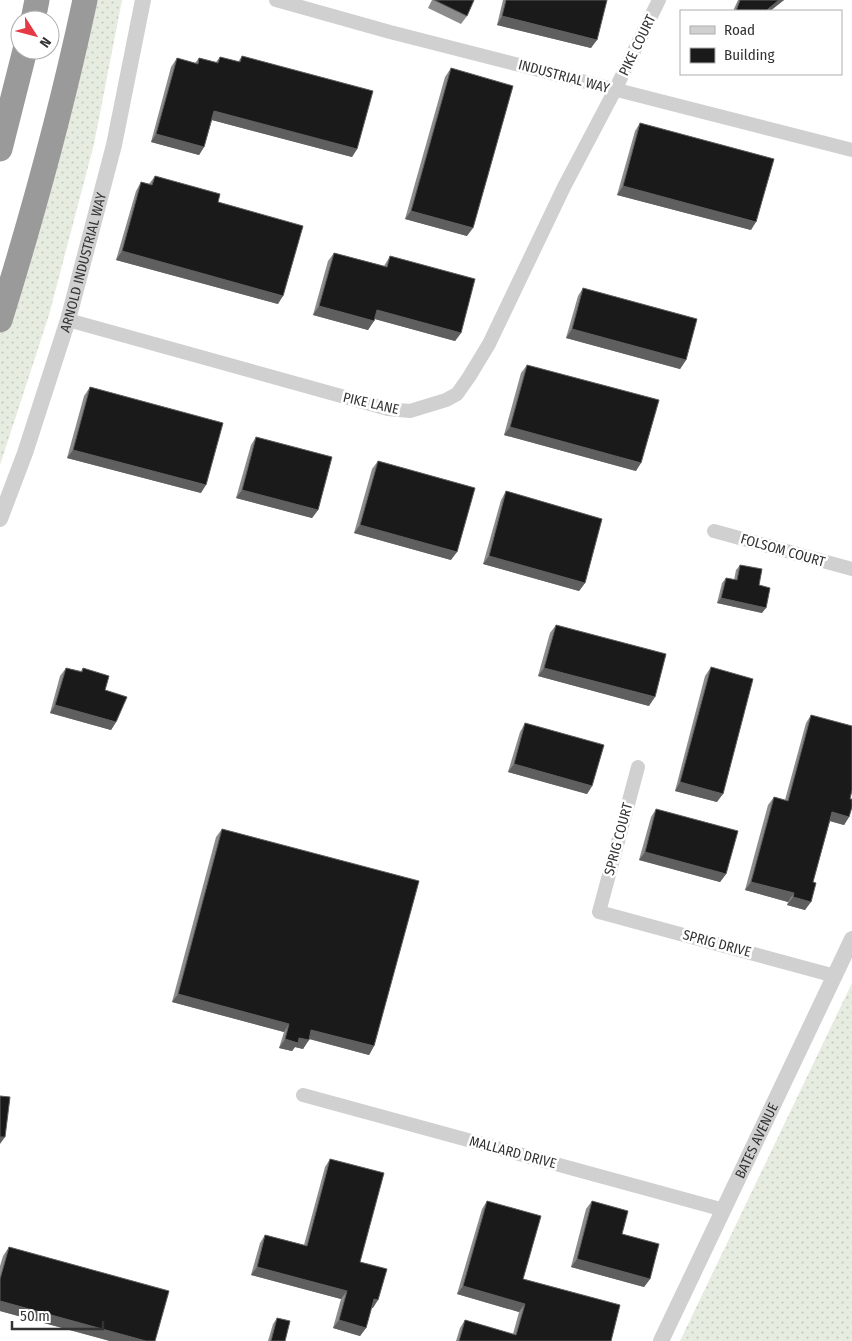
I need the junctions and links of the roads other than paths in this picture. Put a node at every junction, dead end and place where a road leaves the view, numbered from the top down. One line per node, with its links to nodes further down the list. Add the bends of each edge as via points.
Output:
1 (85, 0): 9 (highway, via 42,183)
2 (143, 0): 10 (street, ARNOLD INDUSTRIAL WAY, via 114,144)
3 (276, 0): 6 (street, INDUSTRIAL WAY)
4 (659, 0): 6 (street, PIKE COURT)
5 (23, 60): 7 (highway)
6 (615, 90): 8 (street, INDUSTRIAL WAY); 10 (street, PIKE LANE, via 564,187 489,344 457,394 446,400 410,411 388,409)
7 (0, 149)
8 (852, 150)
9 (0, 320)
10 (68, 320): 11 (street, ARNOLD INDUSTRIAL WAY)
11 (0, 519)
12 (714, 531): 13 (street, FOLSOM COURT)
13 (852, 569)
14 (638, 766): 15 (street, SPRIG COURT)
15 (599, 912): 17 (street, SPRIG DRIVE)
16 (852, 939): 17 (street, BATES AVENUE)
17 (835, 976): 19 (street, BATES AVENUE)
18 (303, 1095): 19 (street, MALLARD DRIVE)
19 (724, 1210): 20 (street, BATES AVENUE)
20 (666, 1339)

